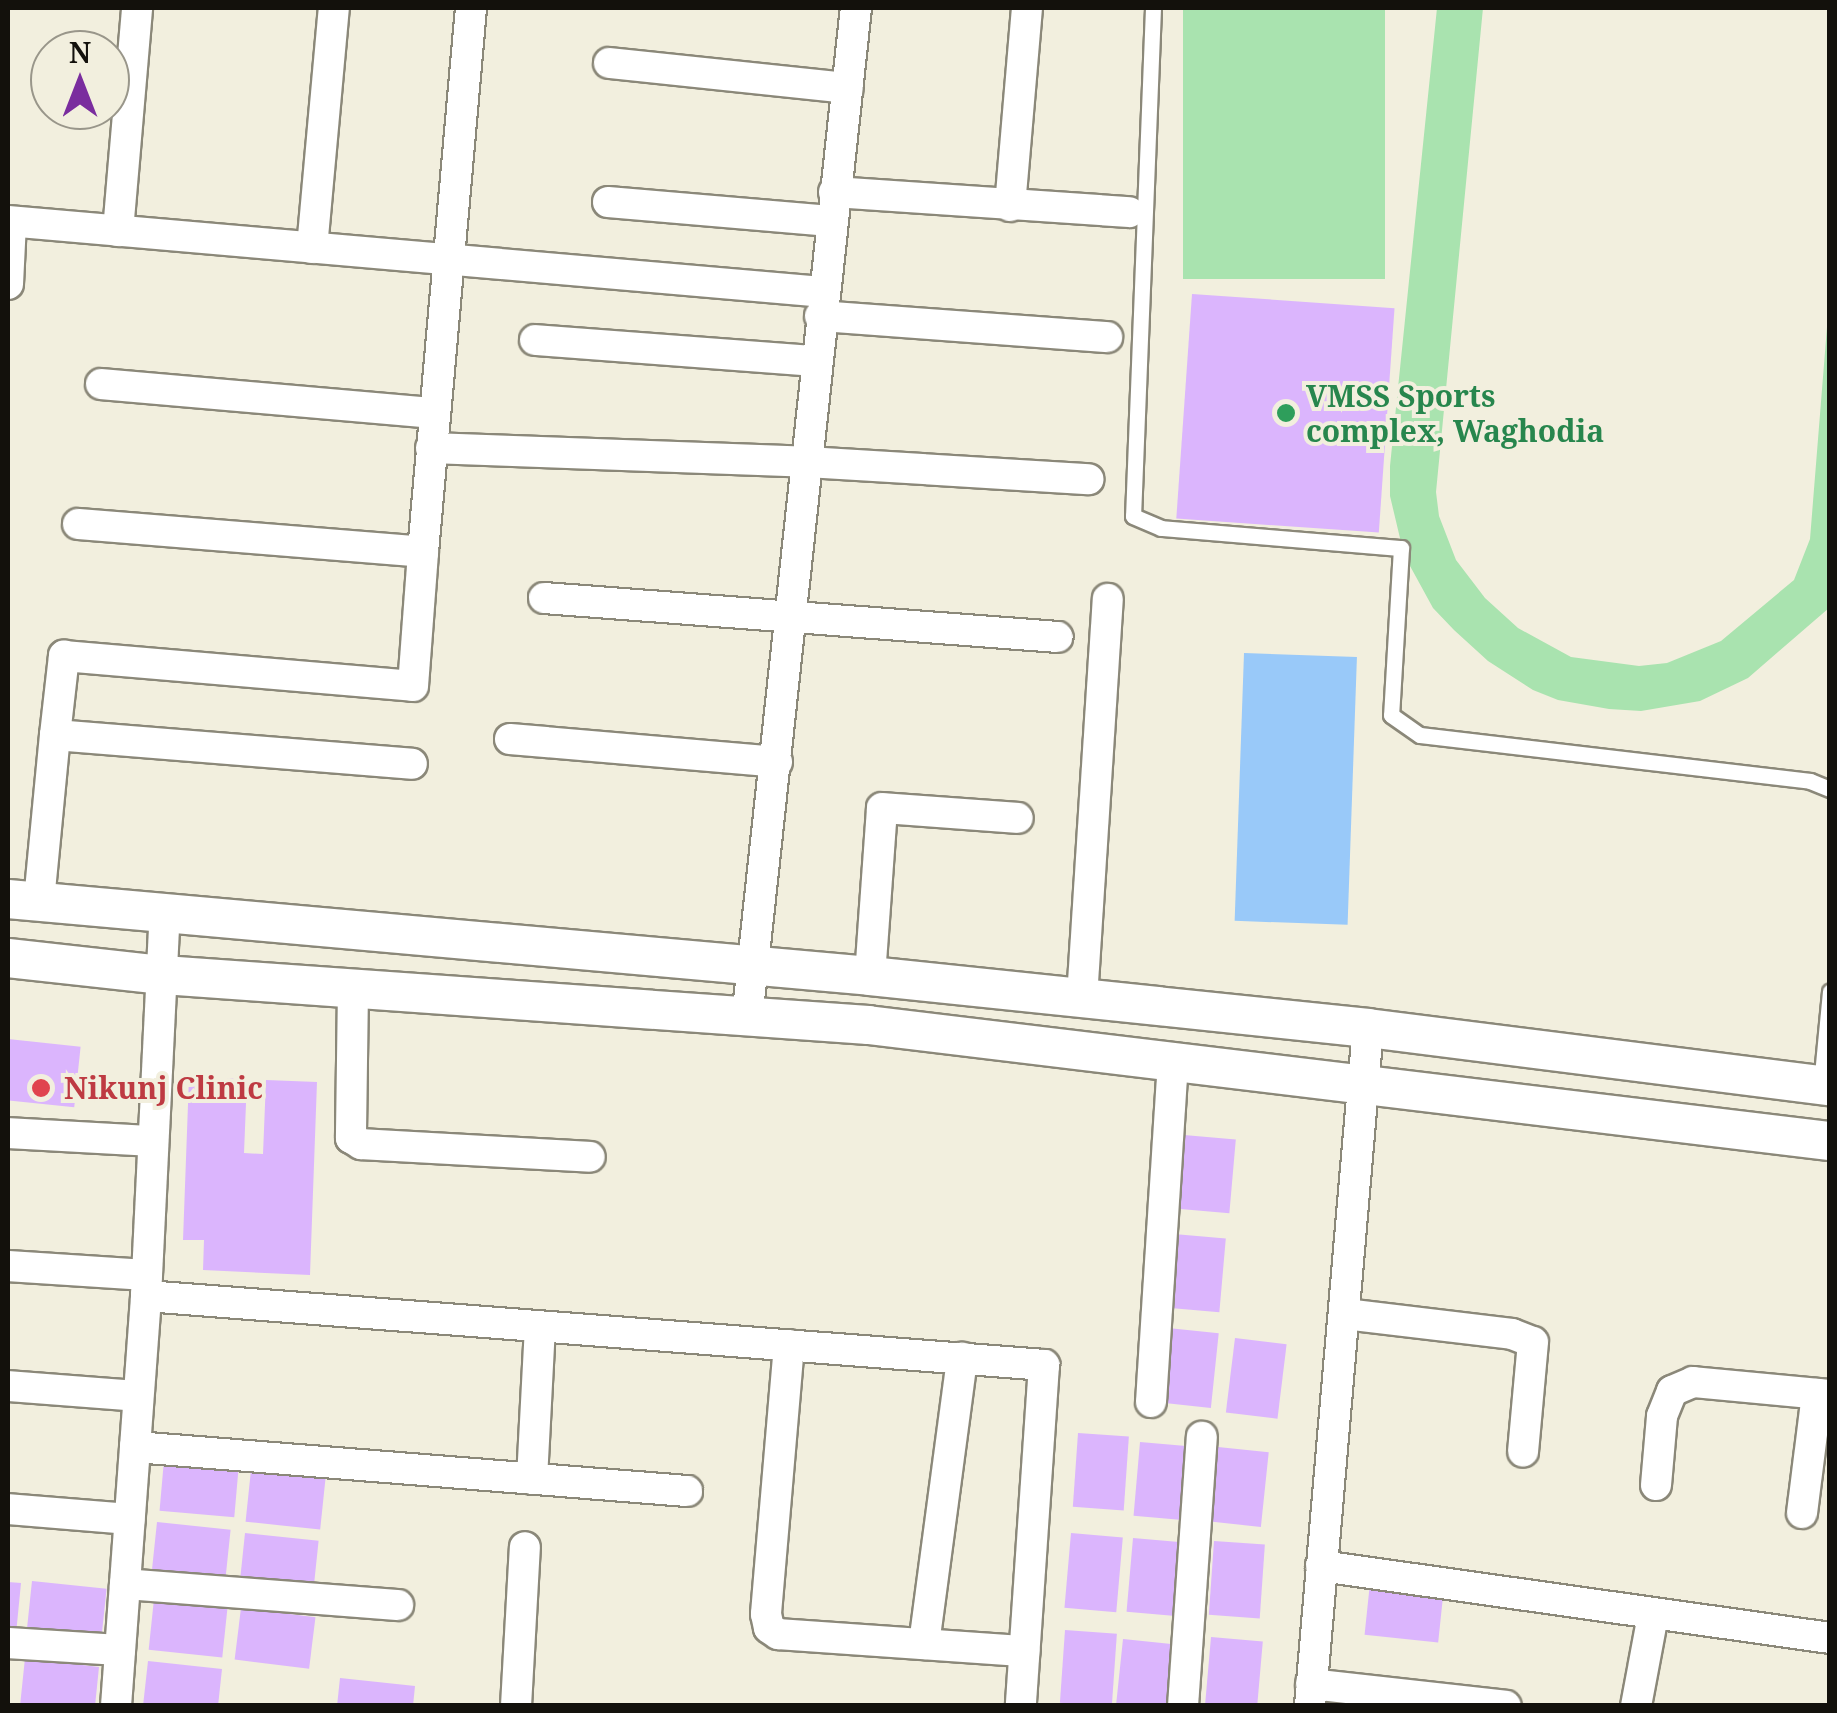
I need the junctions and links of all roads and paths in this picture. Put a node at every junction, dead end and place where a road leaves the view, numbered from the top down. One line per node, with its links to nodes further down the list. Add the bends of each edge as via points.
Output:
1 (137, 8): 14 (street)
2 (334, 8): 15 (street)
3 (471, 8): 16 (street)
4 (856, 8): 8 (street)
5 (1027, 8): 11 (street)
6 (1153, 8): 37 (lane, via 1133,516 1161,528 1401,548 1391,714 1420,735 1810,780)
7 (609, 63): 8 (street)
8 (848, 88): 10 (street)
9 (608, 202): 10 (street)
10 (832, 206): 11 (street); 18 (street)
11 (1010, 206): 12 (street)
12 (1129, 212)
13 (9, 222): 14 (street); 17 (street)
14 (118, 231): 15 (street)
15 (312, 248): 16 (street)
16 (450, 260): 18 (street); 23 (street)
17 (8, 284)
18 (821, 304): 19 (street); 21 (street)
19 (1107, 337)
20 (534, 340): 21 (street)
21 (817, 361): 25 (street)
22 (100, 384): 23 (street)
23 (434, 413): 24 (street)
24 (432, 448): 25 (street); 28 (street)
25 (807, 462): 26 (street); 31 (street)
26 (1088, 479)
27 (78, 524): 28 (street)
28 (423, 552): 33 (street, via 413,686 64,656)
29 (544, 598): 31 (street)
30 (1108, 599): 47 (street)
31 (790, 617): 32 (street); 35 (street)
32 (1058, 637)
33 (55, 735): 36 (street); 39 (street)
34 (510, 739): 35 (street)
35 (777, 762): 42 (street)
36 (412, 764)
37 (1830, 789)
38 (1018, 818): 44 (street, via 882,808)
39 (23, 900): 40 (street)
40 (165, 912): 42 (street); 43 (street)
41 (8, 958): 43 (street)
42 (751, 964): 44 (street); 48 (street)
43 (162, 975): 45 (street); 55 (street)
44 (870, 976): 47 (street)
45 (354, 989): 48 (street); 56 (street, via 351,1138 361,1144)
46 (1830, 991): 52 (lane)
47 (1082, 998): 49 (street)
48 (747, 1019): 50 (street, via 868,1025)
49 (1368, 1028): 51 (street); 52 (street)
50 (1172, 1060): 51 (street); 66 (street)
51 (1365, 1082): 54 (street); 59 (street)
52 (1825, 1085)
53 (8, 1134): 55 (street)
54 (1830, 1141)
55 (152, 1142): 58 (street)
56 (590, 1157)
57 (8, 1266): 58 (street)
58 (146, 1286): 60 (street); 65 (street)
59 (1346, 1314): 69 (street, via 1526,1336 1533,1342); 77 (street)
60 (540, 1326): 61 (street); 70 (street)
61 (789, 1345): 62 (street); 83 (street, via 769,1628 778,1634)
62 (962, 1358): 83 (street); 85 (street, via 1044,1365)
63 (8, 1386): 65 (street)
64 (1823, 1394): 71 (street, via 1693,1382 1672,1391 1662,1416); 74 (street)
65 (138, 1396): 68 (street)
66 (1151, 1402)
67 (1202, 1437): 90 (street)
68 (134, 1447): 70 (street); 75 (street)
69 (1523, 1452)
70 (532, 1478): 72 (street)
71 (1656, 1484)
72 (687, 1491)
73 (8, 1509): 75 (street)
74 (1802, 1514)
75 (130, 1519): 78 (street)
76 (525, 1547): 88 (street)
77 (1321, 1566): 80 (street); 86 (street)
78 (125, 1584): 79 (street); 84 (street)
79 (398, 1605)
80 (1653, 1616): 81 (street); 92 (street)
81 (1830, 1638)
82 (8, 1642): 84 (street)
83 (924, 1644): 85 (street)
84 (120, 1650): 87 (street)
85 (1024, 1651): 89 (street)
86 (1311, 1695): 91 (street)
87 (116, 1706)
88 (516, 1706)
89 (1021, 1706)
90 (1183, 1706)
91 (1506, 1706)
92 (1636, 1706)

